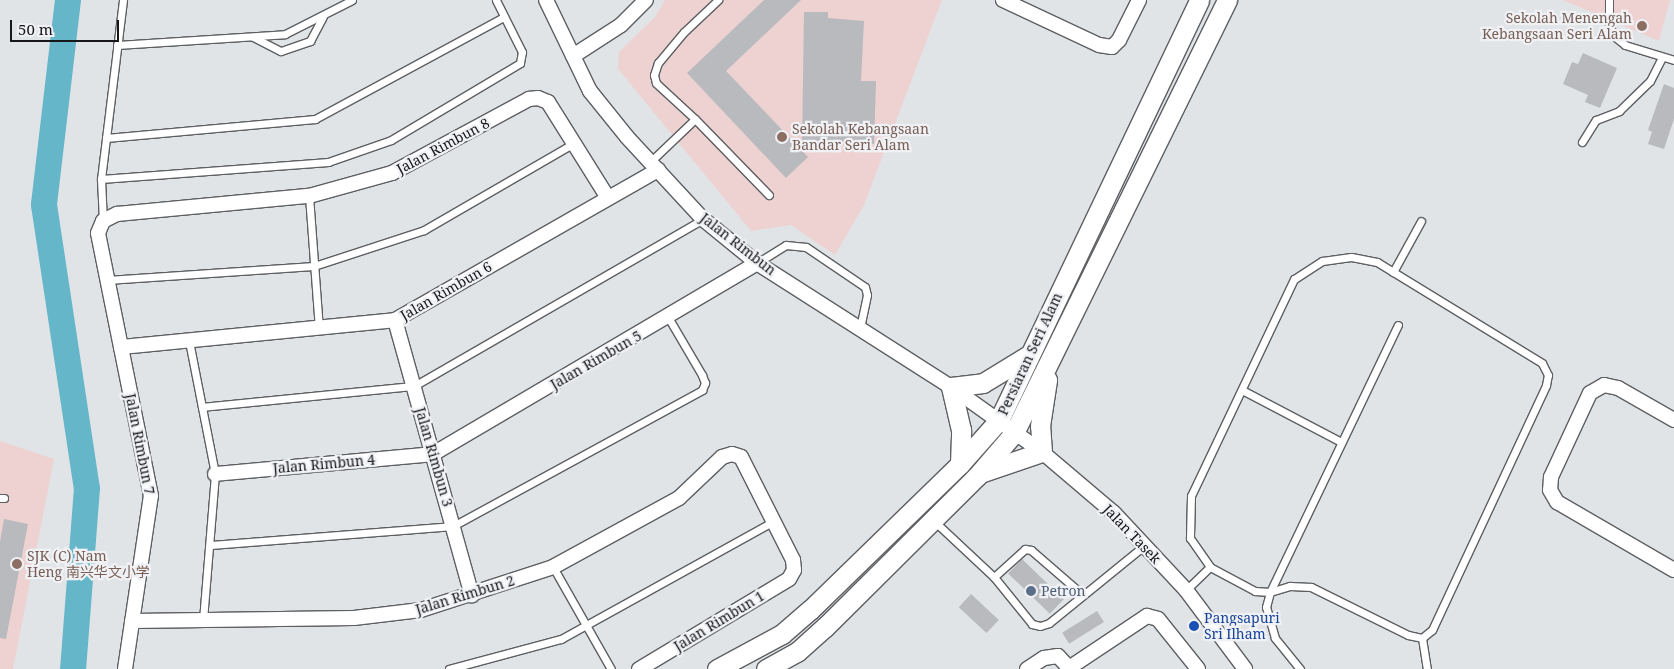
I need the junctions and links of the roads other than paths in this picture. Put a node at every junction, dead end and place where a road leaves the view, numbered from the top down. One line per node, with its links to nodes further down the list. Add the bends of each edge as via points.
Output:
1 (123, 0): 15 (lane)
2 (352, 0): 12 (lane)
3 (496, 0): 13 (lane)
4 (546, 0): 16 (street, Jalan Rimbun)
5 (646, 0): 16 (street, via 621,25)
6 (718, 0): 19 (lane, via 684,32 658,64 654,75 656,83)
7 (1003, 0): 8 (street, via 1112,48 1120,40)
8 (1139, 0)
9 (1199, 0): 43 (main road, Persiaran Seri Alam)
10 (1227, 0): 42 (main road, Persiaran Seri Alam)
11 (1609, 0): 17 (lane, via 1609,25 1614,36 1625,45)
12 (324, 16): 14 (lane, via 285,34); 14 (lane, via 310,41 281,51)
13 (504, 16): 20 (lane, via 315,119); 24 (lane, via 522,52 520,63 391,140 328,162)
14 (253, 37): 15 (lane)
15 (117, 45): 20 (lane)
16 (573, 56): 23 (street, Jalan Rimbun, via 590,91)
17 (1662, 57): 18 (lane); 21 (lane, via 1650,81 1619,111 1596,120)
18 (1674, 60)
19 (694, 119): 23 (lane); 25 (lane)
20 (106, 138): 24 (lane)
21 (1582, 142)
22 (574, 144): 26 (street, Jalan Rimbun 8, via 548,102 538,98 392,173); 27 (street, Jalan Rimbun 8); 32 (lane, via 424,230)
23 (654, 166): 27 (street, Jalan Rimbun 6); 28 (street, Jalan Rimbun)
24 (101, 179): 29 (lane)
25 (770, 195)
26 (309, 196): 29 (street, Jalan Rimbun 8, via 117,214); 32 (lane)
27 (608, 198): 36 (street, Jalan Rimbun 6)
28 (703, 219): 31 (street, Jalan Rimbun); 44 (lane)
29 (103, 220): 34 (street, Jalan Rimbun 7, via 98,233)
30 (1421, 221): 33 (lane)
31 (757, 263): 35 (street, Jalan Rimbun 5); 39 (street, Jalan Rimbun); 39 (lane, via 786,245 795,244 814,252 864,287 866,295)
32 (314, 266): 34 (lane); 38 (lane)
33 (1393, 272): 46 (lane, via 1377,262 1351,257 1322,261 1294,279); 73 (lane, via 1542,363 1548,375 1432,630)
34 (107, 280): 41 (street, Jalan Rimbun 7)
35 (668, 318): 53 (street, Jalan Rimbun 5); 59 (lane, via 702,375 705,383 702,390)
36 (395, 320): 38 (street, Jalan Rimbun 6); 44 (street, Jalan Rimbun 3)
37 (1398, 325): 51 (lane)
38 (320, 329): 40 (street, Jalan Rimbun 6)
39 (860, 329): 45 (street, Jalan Rimbun)
40 (189, 341): 41 (street, Jalan Rimbun 6); 47 (lane)
41 (121, 347): 71 (street, Jalan Rimbun 7, via 151,496)
42 (1053, 352): 50 (main road, Persiaran Seri Alam); 52 (main road, via 1042,406)
43 (1029, 355): 45 (main road, via 983,383); 48 (main road, Persiaran Seri Alam)
44 (414, 386): 47 (lane); 53 (street, Jalan Rimbun 3)
45 (951, 387): 48 (street, Jalan Rimbun); 54 (main road, via 961,430)
46 (1242, 390): 51 (lane); 63 (lane, via 1192,496 1190,538)
47 (202, 407): 56 (lane)
48 (999, 420): 50 (street, Jalan Tasek); 54 (main road, Persiaran Seri Alam)
49 (1674, 420): 64 (street, via 1618,388 1604,385 1590,393 1551,478 1550,490 1557,502)
50 (1014, 433): 52 (street, Jalan Tasek); 55 (main road, Persiaran Seri Alam)
51 (1340, 442): 67 (lane)
52 (1042, 452): 55 (main road); 61 (street, Jalan Tasek, via 1114,513)
53 (433, 454): 56 (street, Jalan Rimbun 4); 59 (street, Jalan Rimbun 3)
54 (960, 464): 80 (main road, Persiaran Seri Alam, via 782,634)
55 (980, 473): 57 (main road, Persiaran Seri Alam)
56 (215, 474): 60 (lane)
57 (933, 520): 65 (lane); 81 (main road, Persiaran Seri Alam, via 797,652)
58 (774, 521): 62 (street, Jalan Rimbun 2, via 740,457 732,454 722,457 679,498); 72 (lane); 79 (street, Jalan Rimbun 1, via 793,560 794,570 789,579)
59 (453, 526): 60 (lane); 69 (street, Jalan Rimbun 3)
60 (211, 545): 70 (lane)
61 (1144, 545): 66 (street, Jalan Tasek); 68 (lane)
62 (553, 567): 69 (street, Jalan Rimbun 2); 72 (lane)
63 (1210, 567): 66 (lane); 67 (lane, via 1255,590)
64 (1674, 570)
65 (994, 578): 68 (lane, via 1025,550 1031,550); 68 (lane, via 1032,624 1040,626 1049,623)
66 (1186, 590): 75 (street, Jalan Tasek)
67 (1270, 592): 73 (lane, via 1290,586 1311,587); 84 (lane, via 1266,608 1275,638)
68 (1082, 594)
69 (472, 595): 70 (street, Jalan Rimbun 2, via 421,610 354,618)
70 (203, 620): 71 (street, Jalan Rimbun 2)
71 (132, 621): 76 (street, Jalan Rimbun 7)
72 (586, 625): 77 (lane, via 561,639); 78 (lane)
73 (1422, 638): 85 (lane)
74 (1070, 668): 82 (street, via 1058,656 1044,658); 83 (street, via 1147,616 1158,619)
75 (1244, 668)
76 (125, 669)
77 (449, 669)
78 (611, 669)
79 (639, 669)
80 (717, 669)
81 (766, 669)
82 (1027, 669)
83 (1198, 669)
84 (1300, 669)
85 (1427, 669)

